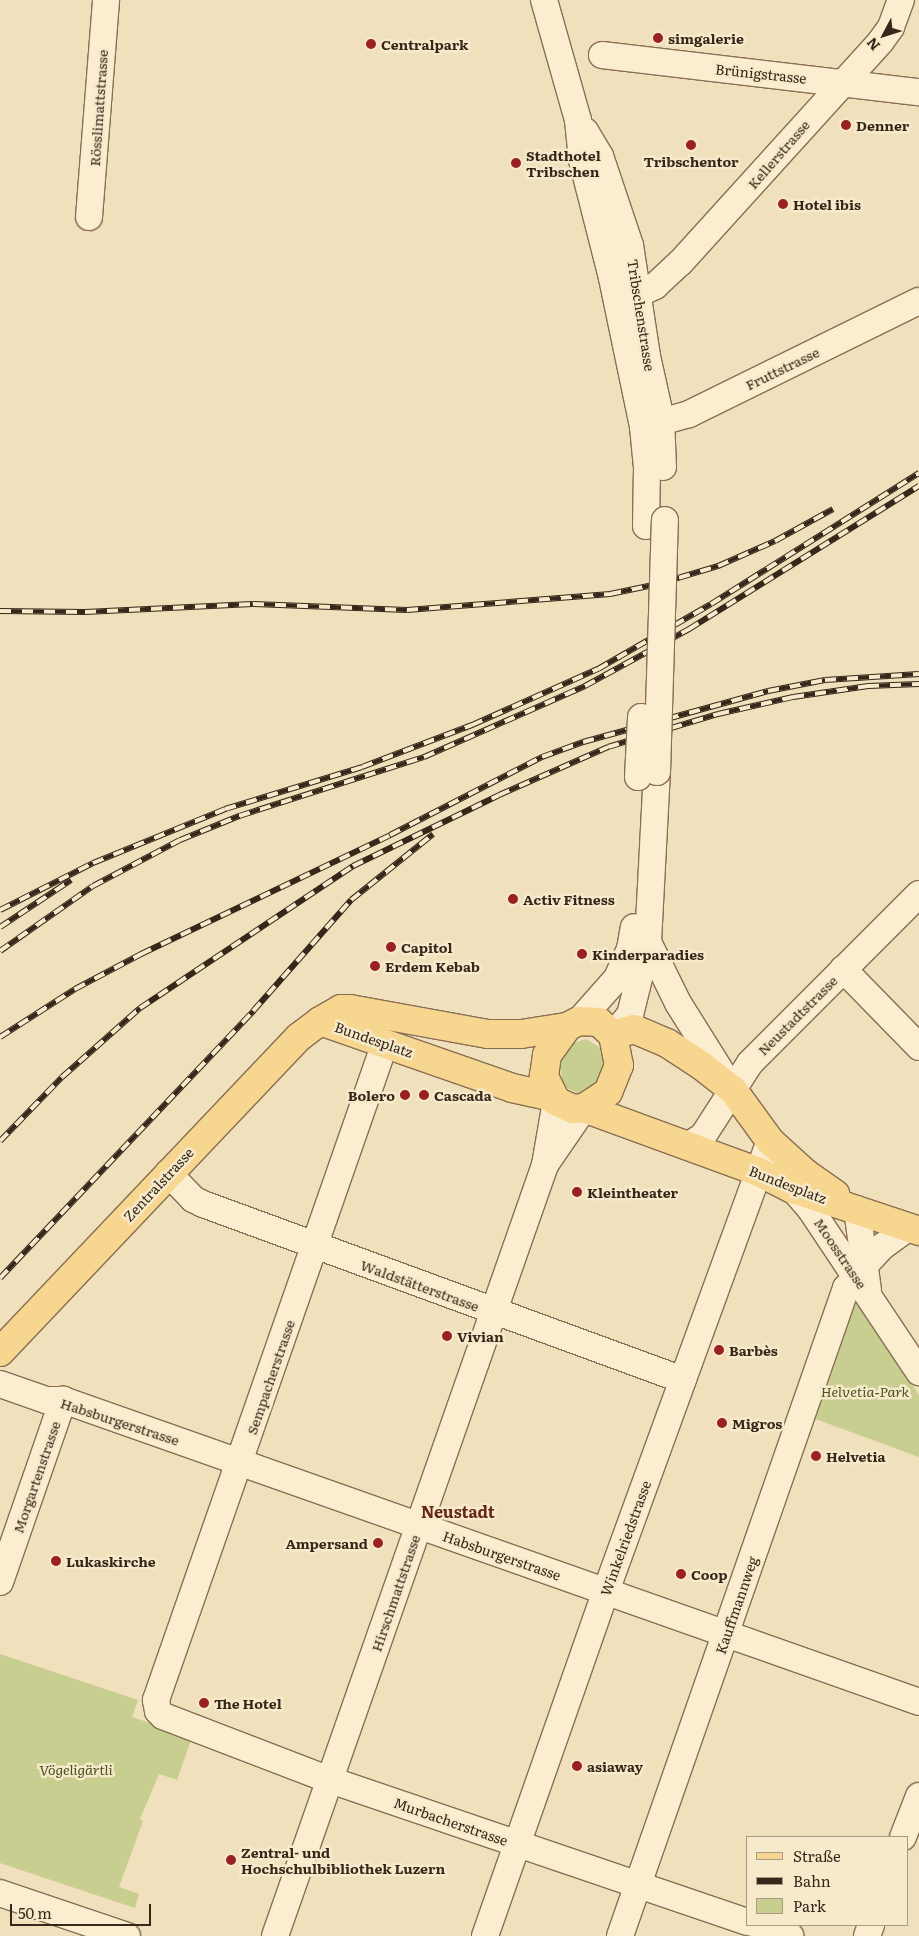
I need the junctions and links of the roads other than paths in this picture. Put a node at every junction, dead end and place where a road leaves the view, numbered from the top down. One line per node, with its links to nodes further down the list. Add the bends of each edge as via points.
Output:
1 (106, 0): 8 (street, Rösslimattstrasse)
2 (544, 0): 7 (street, Tribschenstrasse)
3 (901, 0): 5 (street, Kellerstrasse, via 891,27 881,41)
4 (602, 55): 5 (street, Brünigstrasse)
5 (842, 81): 6 (street, Brünigstrasse); 9 (street, Kellerstrasse, via 680,263 655,286)
6 (919, 92)
7 (578, 120): 9 (street, Tribschenstrasse, via 600,156 630,245); 11 (street, Tribschenstrasse, via 582,160)
8 (89, 217)
9 (638, 294): 11 (street, Tribschenstrasse)
10 (919, 301): 11 (street, Fruttstrasse, via 689,414)
11 (652, 423): 12 (street, Tribschenstrasse, bridge, via 647,468 656,523)
12 (647, 774): 14 (street, Bundesplatz); 17 (street, via 631,943 617,978)
13 (919, 894): 15 (street, Neustadtstrasse)
14 (648, 942): 18 (street, Bundesplatz, via 630,1015); 21 (street, Bundesplatz, via 678,1003)
15 (843, 969): 20 (street); 21 (street, Neustadtstrasse, via 750,1063)
16 (320, 1021): 17 (main road, Bundesplatz, via 341,1009 488,1034 521,1034); 19 (main road, Bundesplatz); 28 (main road, Zentralstrasse, via 299,1038)
17 (573, 1024): 18 (main road, Bundesplatz, via 599,1022); 22 (main road, via 555,1040 545,1066 544,1076)
18 (613, 1035): 21 (main road, Bundesplatz, via 634,1029 667,1042); 23 (main road, via 618,1064 614,1081 599,1100)
19 (385, 1043): 22 (main road, Bundesplatz, via 512,1088); 32 (street, Sempacherstrasse)
20 (919, 1047)
21 (733, 1090): 24 (main road, Bundesplatz); 25 (street, Neustadtstrasse, via 703,1136)
22 (554, 1099): 23 (main road, Bundesplatz, via 573,1109); 26 (street, Hirschmattstrasse)
23 (584, 1108): 25 (main road, Bundesplatz); 26 (street, Hirschmattstrasse)
24 (770, 1141): 27 (street, Winkelriedstrasse); 30 (main road, Bundesplatz, via 805,1174)
25 (687, 1146): 27 (main road, Bundesplatz)
26 (545, 1165): 34 (street, Hirschmattstrasse)
27 (759, 1172): 29 (main road, Bundesplatz); 37 (street, Winkelriedstrasse)
28 (168, 1173): 32 (street, Waldstätterstrasse, via 193,1199 203,1204); 35 (main road, Zentralstrasse)
29 (792, 1189): 30 (main road, Bundesplatz); 33 (street, Moosstrasse)
30 (857, 1209): 31 (main road); 33 (street, Moosstrasse)
31 (914, 1229): 33 (street, Moosstrasse, via 883,1246)
32 (316, 1247): 34 (street, Waldstätterstrasse); 40 (street, Sempacherstrasse)
33 (864, 1279): 36 (street, Moosstrasse); 44 (street, Kauffmannweg, via 846,1288)
34 (494, 1312): 37 (street, Waldstätterstrasse); 41 (street, Hirschmattstrasse)
35 (0, 1352)
36 (919, 1372)
37 (683, 1380): 43 (street, Winkelriedstrasse)
38 (0, 1384): 39 (street, Habsburgerstrasse, via 46,1400)
39 (63, 1400): 40 (street, Habsburgerstrasse); 42 (street, Morgartenstrasse)
40 (241, 1462): 41 (street, Habsburgerstrasse); 46 (street, Sempacherstrasse, via 156,1700)
41 (419, 1526): 43 (street, Habsburgerstrasse); 47 (street, Hirschmattstrasse)
42 (0, 1582)
43 (606, 1591): 44 (street, Habsburgerstrasse); 50 (street, Winkelriedstrasse)
44 (726, 1634): 45 (street, Habsburgerstrasse); 51 (street, Kauffmannweg)
45 (919, 1702)
46 (158, 1710): 47 (street, Murbacherstrasse, via 163,1716)
47 (330, 1780): 50 (street, Murbacherstrasse); 57 (street, Hirschmattstrasse)
48 (919, 1796): 49 (street)
49 (903, 1836)
50 (516, 1843): 51 (street, Murbacherstrasse); 58 (street, Winkelriedstrasse)
51 (638, 1884): 53 (street, Murbacherstrasse); 59 (street, Kauffmannweg)
52 (0, 1893): 55 (street)
53 (746, 1921)
54 (760, 1926): 60 (street)
55 (73, 1927): 56 (street)
56 (127, 1936)
57 (276, 1936)
58 (485, 1936)
59 (620, 1936)
60 (790, 1936)

